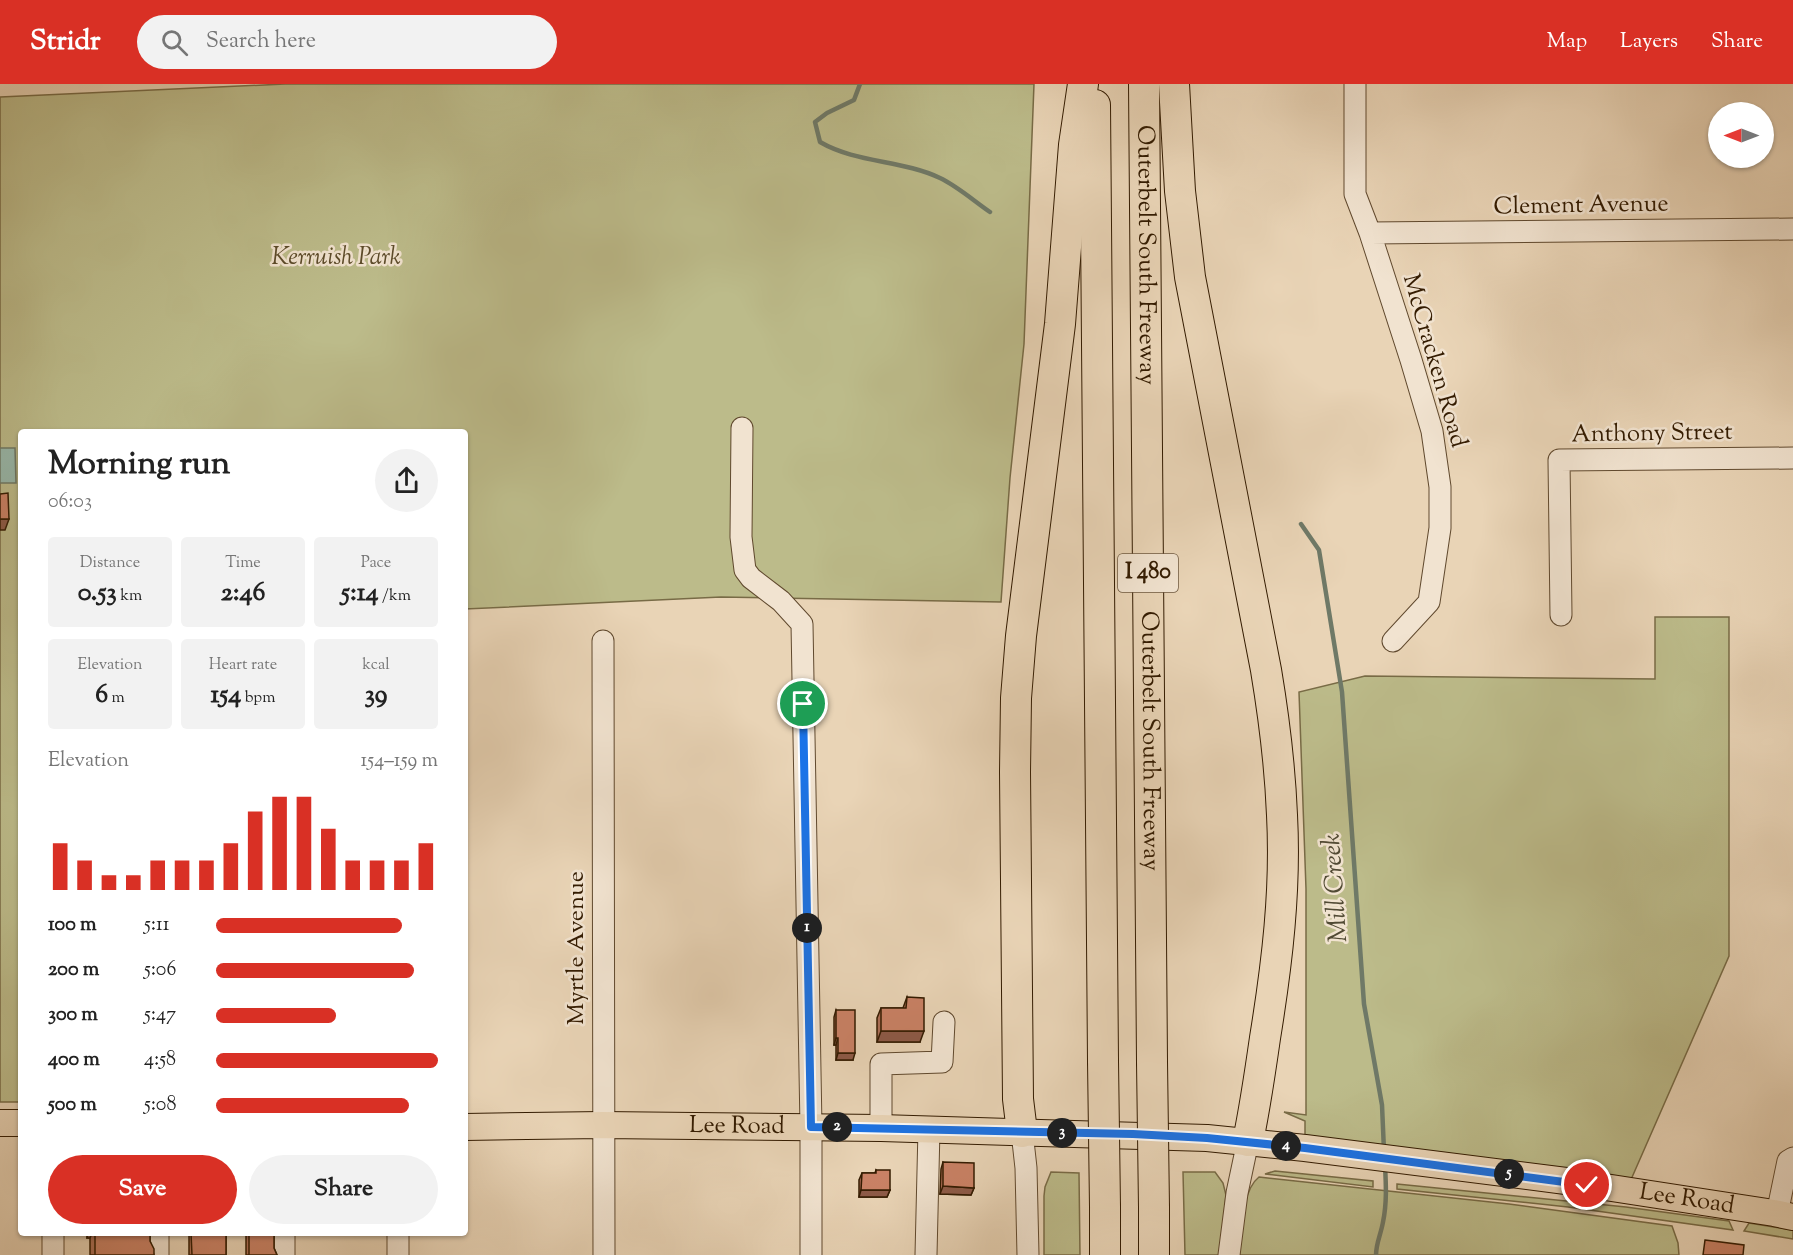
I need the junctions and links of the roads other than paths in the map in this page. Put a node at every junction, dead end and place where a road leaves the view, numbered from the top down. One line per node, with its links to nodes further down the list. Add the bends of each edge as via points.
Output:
1 (1083, 84): 21 (highway, via 1074,145 1061,314 1016,698 1018,1099)
2 (1095, 84): 37 (highway, Outerbelt South Freeway / I 480, bridge)
3 (1144, 84): 38 (highway, Outerbelt South Freeway / I 480, bridge)
4 (1174, 84): 22 (highway, via 1186,248 1266,670 1281,790 1283,848 1278,941)
5 (1355, 84): 7 (street, McCracken Road, via 1355,194)
6 (1793, 229): 7 (street, Clement Avenue)
7 (1370, 233): 12 (street, McCracken Road, via 1432,431 1440,487 1440,528 1429,602)
8 (742, 428): 18 (street, via 741,537 745,570 802,624)
9 (1793, 458): 10 (street, Anthony Street, via 1559,460)
10 (1561, 615)
11 (603, 641): 16 (street, Myrtle Avenue)
12 (1393, 641)
13 (944, 1022): 19 (street, via 942,1062 881,1064)
14 (0, 1122): 15 (main road)
15 (18, 1122)
16 (602, 1125): 17 (main road, Lee Road); 18 (main road, Lee Road); 33 (street, Myrtle Avenue)
17 (468, 1127)
18 (811, 1127): 19 (main road, Lee Road); 34 (street)
19 (881, 1128): 20 (main road, Lee Road)
20 (929, 1129): 21 (main road, Lee Road); 35 (street)
21 (1022, 1132): 22 (main road, Lee Road); 36 (street)
22 (1248, 1142): 24 (main road, Lee Road, via 1566,1181); 39 (street)
23 (1793, 1158): 24 (street, via 1788,1161)
24 (1785, 1216)
25 (52, 1236): 29 (street)
26 (158, 1236): 30 (street)
27 (284, 1236): 31 (street)
28 (398, 1236): 32 (street)
29 (52, 1255)
30 (158, 1255)
31 (284, 1255)
32 (398, 1255)
33 (604, 1255)
34 (811, 1255)
35 (926, 1255)
36 (1028, 1255)
37 (1105, 1255)
38 (1155, 1255)
39 (1229, 1255)

